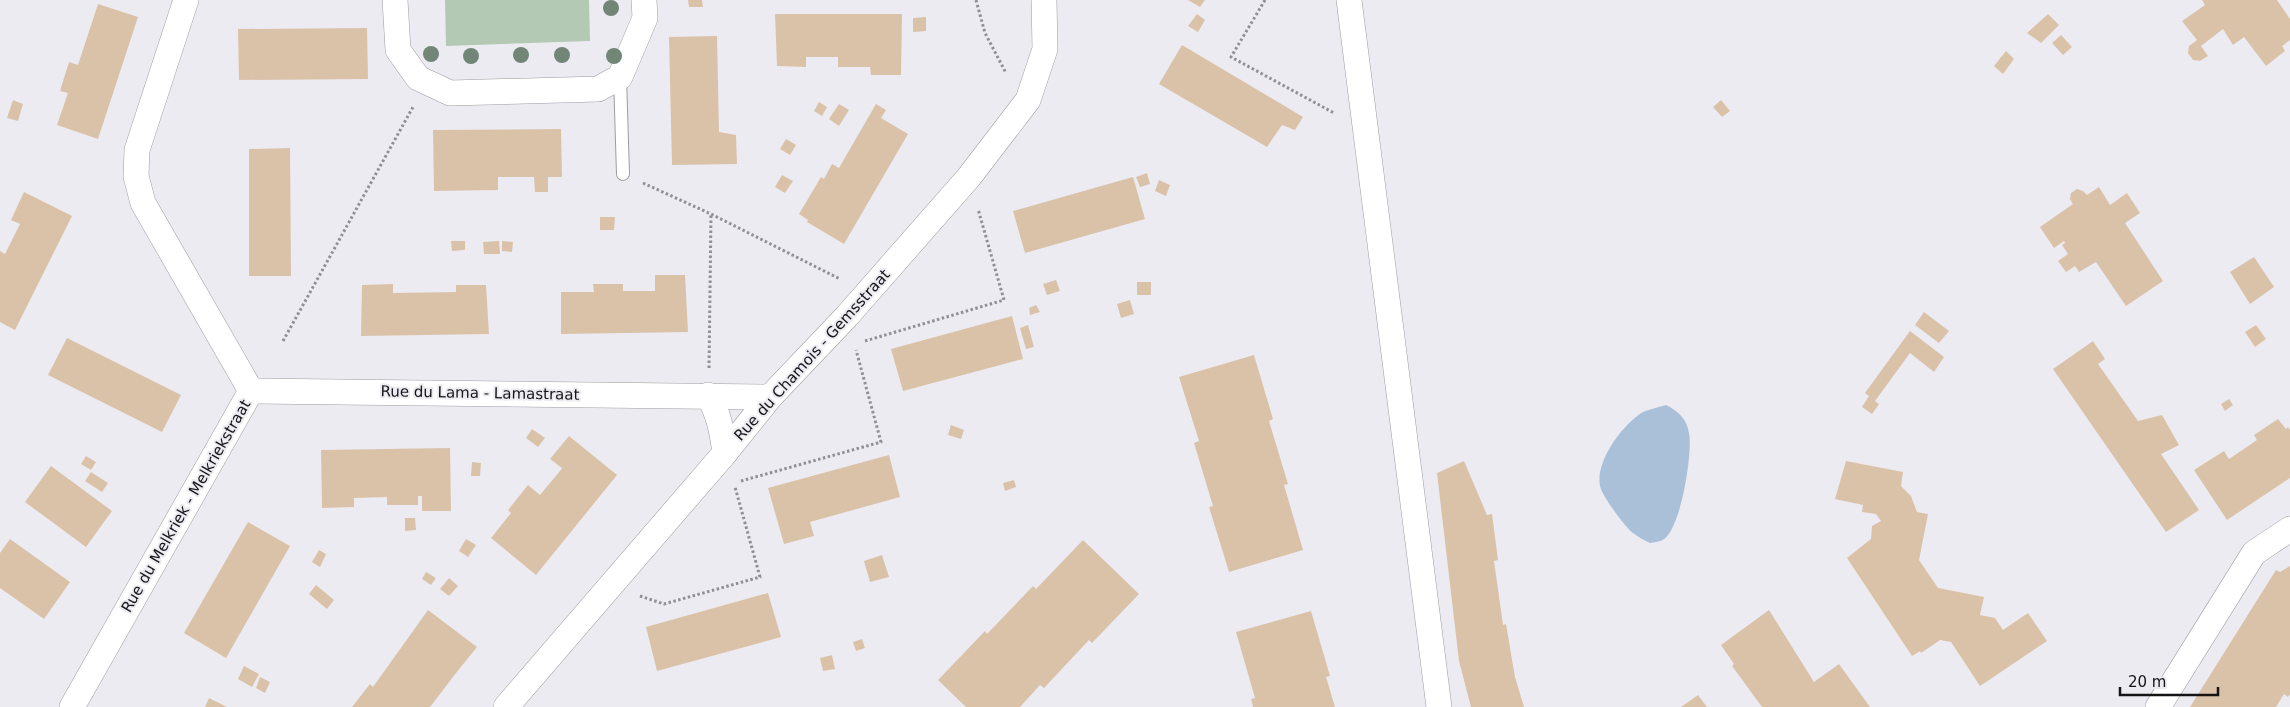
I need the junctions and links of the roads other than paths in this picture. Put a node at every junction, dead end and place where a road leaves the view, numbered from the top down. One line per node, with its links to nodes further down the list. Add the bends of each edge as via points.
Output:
1 (186, 0): 8 (street, Rue du Melkriek - Melkriekstraat, via 137,150 136,176 143,203)
2 (396, 0): 6 (street, via 398,50 418,78 450,93 598,89)
3 (644, 0): 6 (street, via 645,18)
4 (1044, 0): 10 (street, Rue du Chamois - Gemsstraat, via 1045,50 1028,100 969,177 847,316)
5 (1349, 0): 15 (street)
6 (620, 77): 7 (lane)
7 (623, 174)
8 (251, 390): 9 (street, Rue du Lama - Lamastraat); 13 (street, Rue du Melkriek - Melkriekstraat)
9 (708, 395): 10 (street, Rue du Lama - Lamastraat); 11 (street, via 718,411)
10 (770, 397): 11 (street, Rue du Chamois - Gemsstraat)
11 (725, 453): 14 (street, Rue du Chamois - Gemsstraat)
12 (2290, 529): 16 (street, via 2254,553)
13 (72, 707)
14 (506, 707)
15 (1439, 707)
16 (2158, 707)

